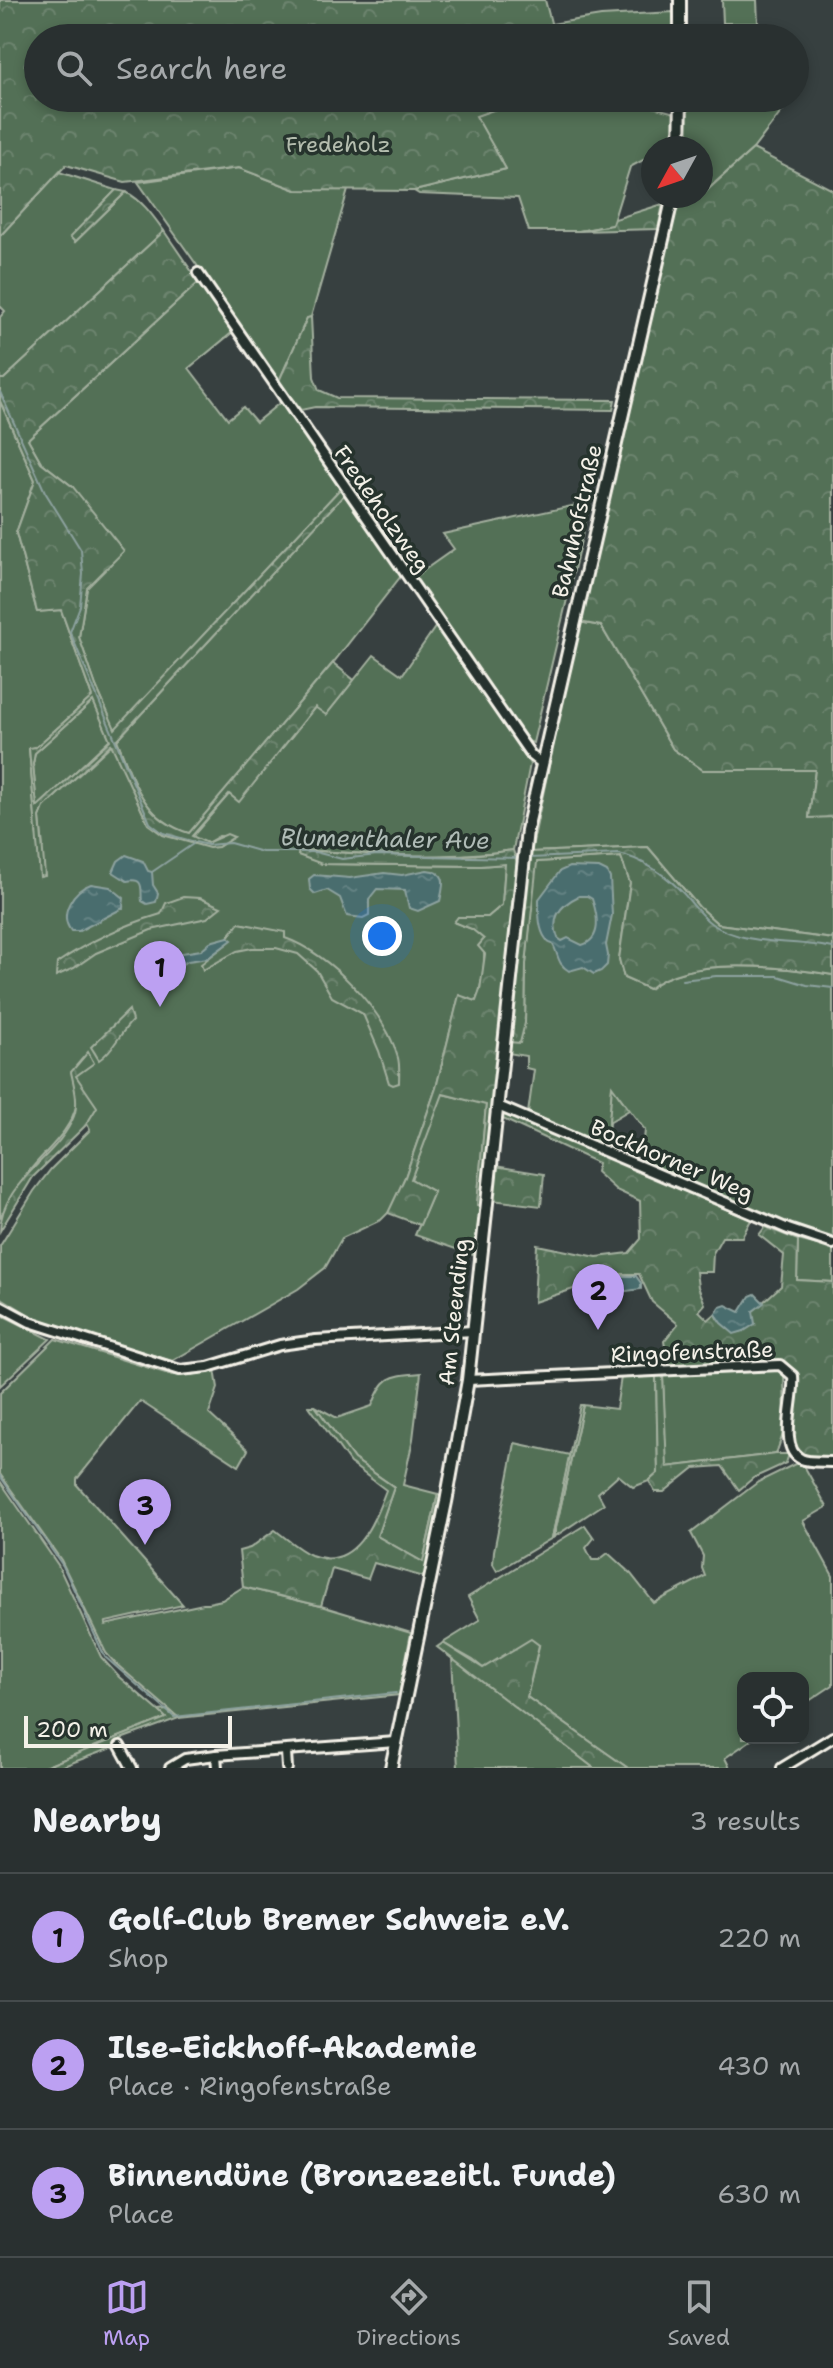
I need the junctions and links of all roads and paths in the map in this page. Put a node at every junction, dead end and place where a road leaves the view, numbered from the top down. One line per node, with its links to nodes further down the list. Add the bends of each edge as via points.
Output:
1 (680, 0): 2 (street)
2 (680, 24)
3 (681, 112): 4 (street)
4 (680, 136)
5 (670, 208): 7 (street, Bahnhofstraße)
6 (198, 273): 7 (street, Fredeholzweg)
7 (541, 763): 8 (street, Bahnhofstraße)
8 (523, 856): 9 (street, Am Steending)
9 (498, 1106): 10 (street, Bockhorner Weg); 12 (street, Am Steending)
10 (833, 1244)
11 (0, 1306): 12 (street, via 30,1322 180,1370 280,1345)
12 (473, 1331): 13 (street, Am Steending)
13 (468, 1380): 14 (street, Ringofenstraße, via 780,1365 793,1376 788,1441 792,1451 802,1460); 16 (street, Am Steending)
14 (833, 1462)
15 (833, 1737): 25 (street)
16 (396, 1742): 18 (street); 24 (street, Am Steending)
17 (120, 1746): 20 (street)
18 (286, 1752): 19 (street); 23 (street)
19 (216, 1755): 21 (street, via 185,1759); 22 (street)
20 (132, 1768)
21 (170, 1768)
22 (217, 1768)
23 (287, 1768)
24 (391, 1768)
25 (782, 1768)

